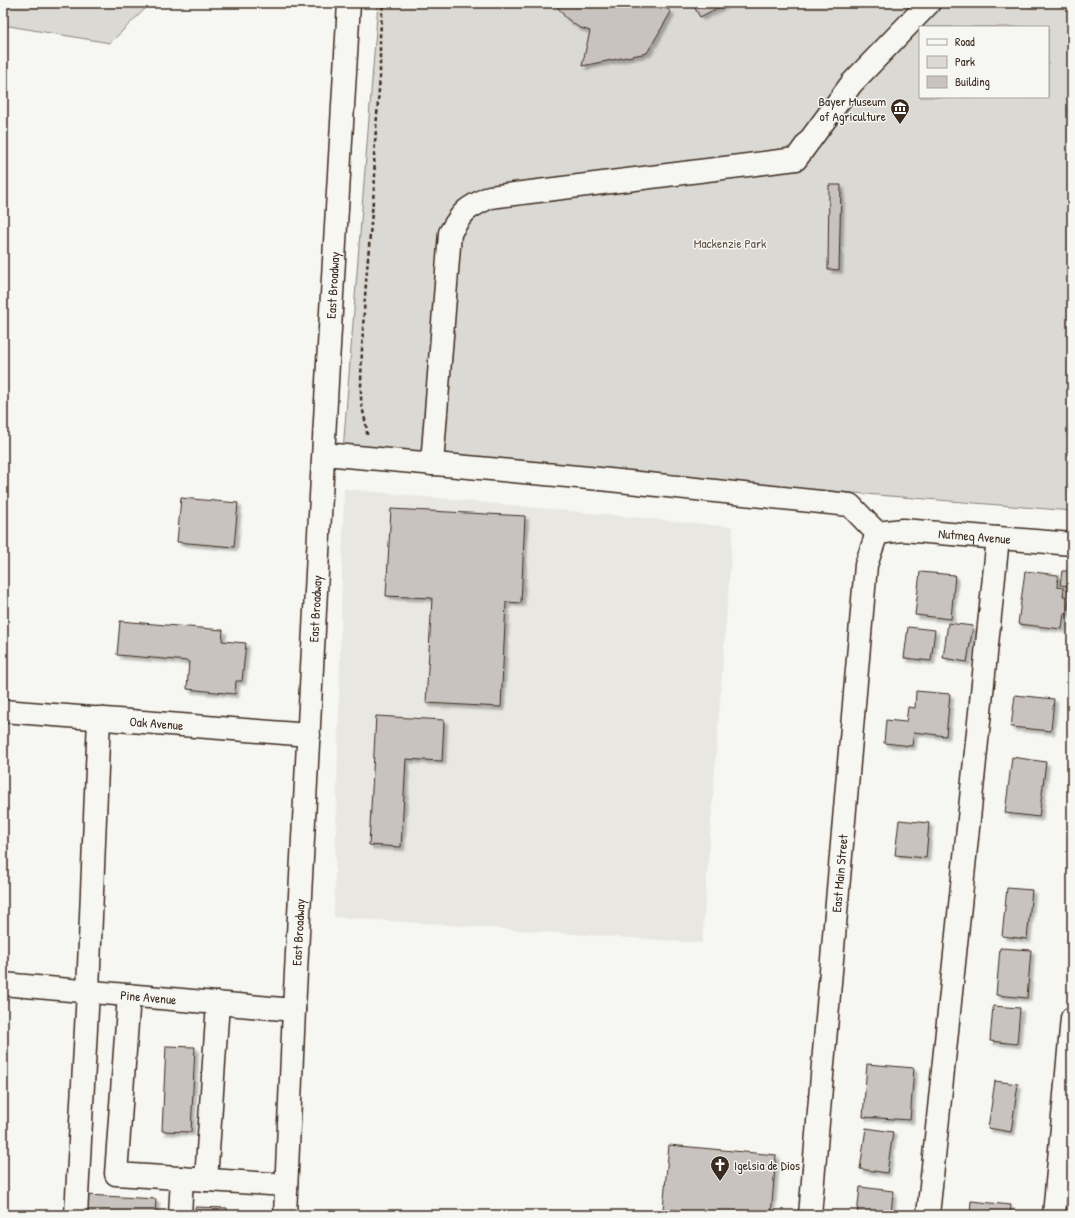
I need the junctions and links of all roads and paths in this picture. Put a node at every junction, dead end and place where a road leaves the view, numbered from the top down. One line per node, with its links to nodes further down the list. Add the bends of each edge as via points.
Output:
1 (349, 3): 4 (street, East Broadway)
2 (383, 3): 5 (path, via 375,177 362,353 361,398 368,433)
3 (930, 3): 6 (street, via 852,83 796,159 490,197 469,207 458,218 450,233)
4 (324, 454): 5 (street); 12 (street, East Broadway)
5 (366, 458): 6 (street)
6 (432, 464): 7 (street, via 850,505)
7 (877, 533): 8 (street, Nutmeq Avenue, via 903,530); 25 (street, East Main Street, via 866,565)
8 (998, 538): 9 (street, Nutmeq Avenue); 26 (street)
9 (1072, 544)
10 (3, 711): 11 (street, Oak Avenue)
11 (99, 718): 12 (street, Oak Avenue); 14 (street)
12 (309, 735): 17 (street, East Broadway)
13 (3, 984): 14 (street, Pine Avenue)
14 (88, 991): 15 (street, Pine Avenue); 22 (street)
15 (129, 995): 16 (street, Pine Avenue); 19 (street, via 116,1174)
16 (218, 1003): 17 (street, Pine Avenue); 20 (street)
17 (294, 1010): 21 (street, East Broadway)
18 (1072, 1018): 27 (street)
19 (182, 1178): 20 (street); 23 (street)
20 (206, 1180): 21 (street)
21 (286, 1185): 24 (street, East Broadway)
22 (76, 1215)
23 (180, 1215)
24 (285, 1215)
25 (810, 1215)
26 (928, 1215)
27 (1054, 1215)

